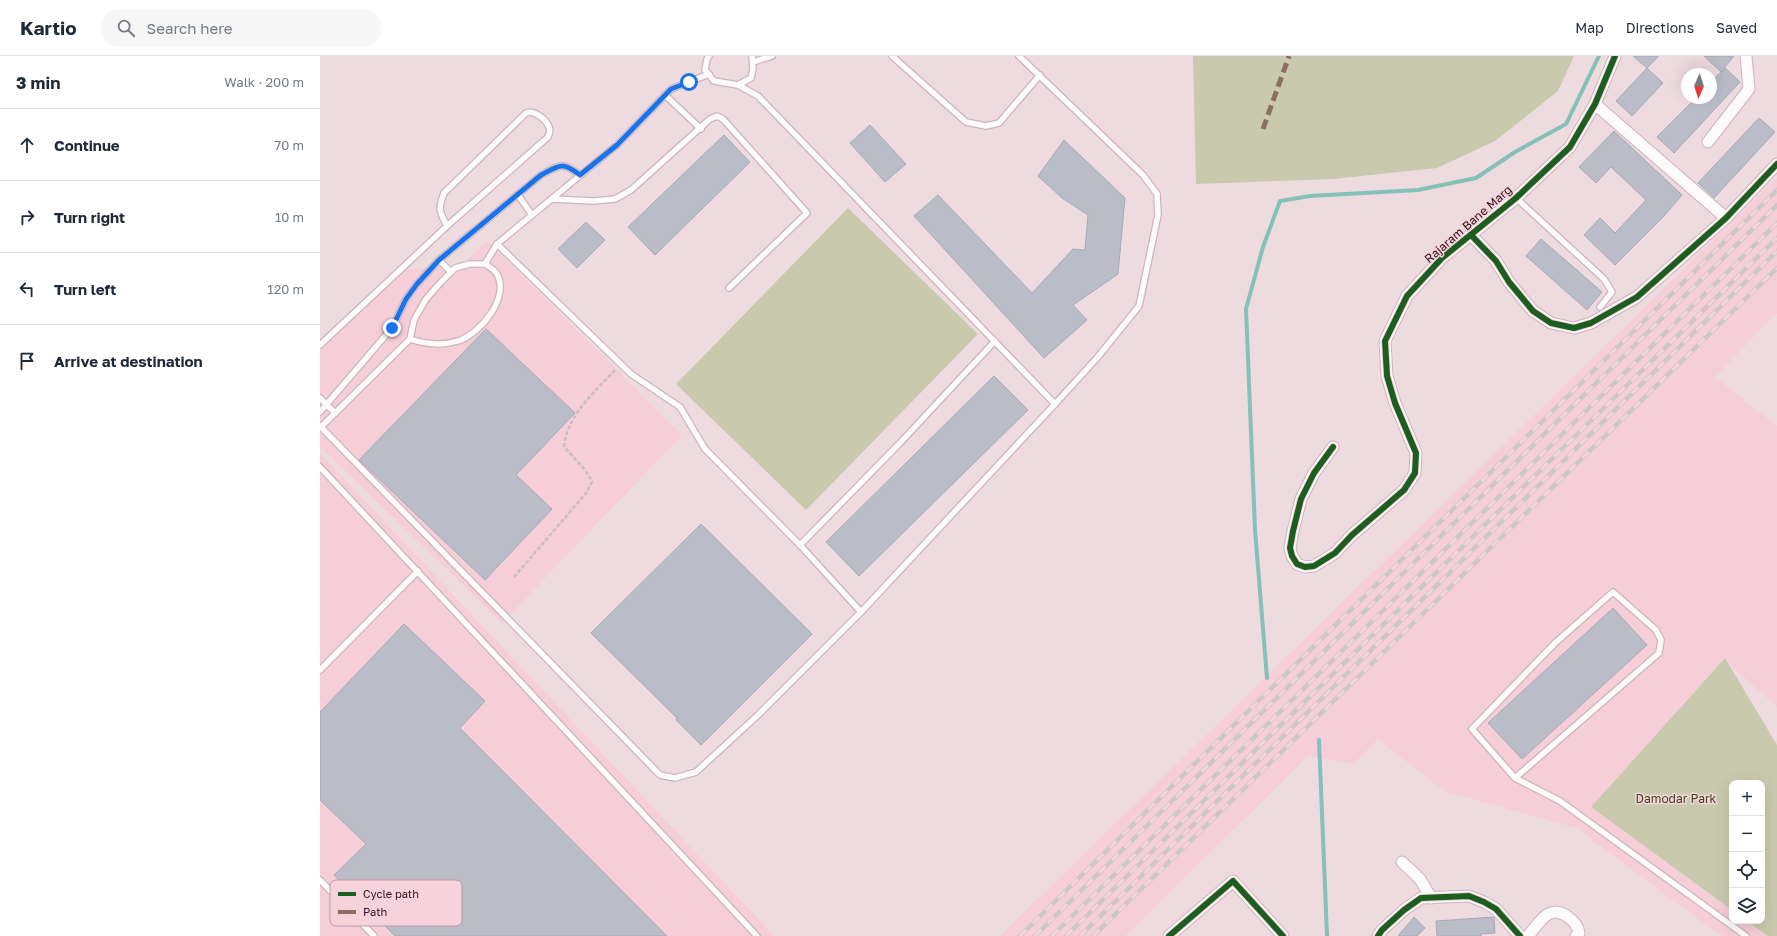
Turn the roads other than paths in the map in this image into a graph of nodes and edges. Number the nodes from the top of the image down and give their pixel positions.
1 (709, 56) edge
2 (772, 56) edge
3 (892, 56) edge
4 (1019, 56) edge
5 (1615, 56) edge
6 (1746, 56) edge
7 (752, 59) edge
8 (709, 74) junction
9 (1040, 75) junction
10 (738, 85) junction
11 (664, 95) junction
12 (1595, 104) junction
13 (701, 129) junction
14 (1708, 142) dead end
15 (1777, 164) edge
16 (580, 175) junction
17 (518, 195) junction
18 (1516, 198) junction
19 (552, 199) junction
20 (532, 215) junction
21 (1726, 218) junction
22 (448, 226) junction
23 (1471, 235) junction
24 (497, 244) junction
25 (439, 260) junction
26 (485, 264) junction
27 (451, 272) junction
28 (729, 288) dead end
29 (1600, 307) dead end
30 (410, 339) junction
31 (995, 341) junction
32 (320, 345) edge
33 (320, 398) edge
34 (1055, 404) junction
35 (327, 405) junction
36 (320, 412) edge
37 (335, 413) junction
38 (321, 427) edge
39 (1333, 447) dead end
40 (320, 467) edge
41 (800, 545) junction
42 (418, 571) junction
43 (861, 612) junction
44 (320, 670) edge
45 (1515, 778) junction
46 (1402, 862) dead end
47 (320, 880) edge
48 (330, 890) edge
49 (1431, 898) junction
50 (364, 926) edge
51 (374, 936) edge
52 (757, 936) edge
53 (1170, 936) edge
54 (1282, 936) edge
55 (1378, 936) edge
56 (1520, 936) edge
57 (1528, 936) edge
58 (1576, 936) edge
59 (1746, 936) edge

1 - 8 lane
2 - 7 lane
3 - 9 lane
4 - 9 lane
5 - 12 street, Rajaram Bane Marg
6 - 14 street
7 - 10 lane
8 - 10 lane
8 - 11 lane
9 - 34 lane
10 - 31 lane
11 - 13 lane
11 - 16 lane
12 - 18 street, Rajaram Bane Marg
12 - 21 street
13 - 19 lane
13 - 28 lane
15 - 21 street
16 - 17 lane
16 - 19 lane
17 - 20 lane
17 - 25 lane
18 - 23 street, Rajaram Bane Marg
18 - 29 lane
19 - 20 lane
20 - 24 lane
21 - 23 street
22 - 22 lane
22 - 32 lane
23 - 39 street, Rajaram Bane Marg
24 - 26 lane
24 - 41 lane
25 - 27 lane
25 - 35 lane
26 - 27 lane
26 - 30 lane
27 - 30 lane
30 - 37 lane
31 - 34 lane
31 - 41 lane
33 - 35 lane
34 - 43 lane
35 - 36 lane
35 - 37 lane
37 - 38 lane
38 - 43 lane
40 - 42 lane
41 - 43 lane
42 - 44 lane
42 - 52 lane
45 - 45 lane
45 - 59 lane
46 - 49 street
47 - 48 lane
49 - 55 street
49 - 56 street
50 - 51 lane
53 - 54 street
57 - 58 street

